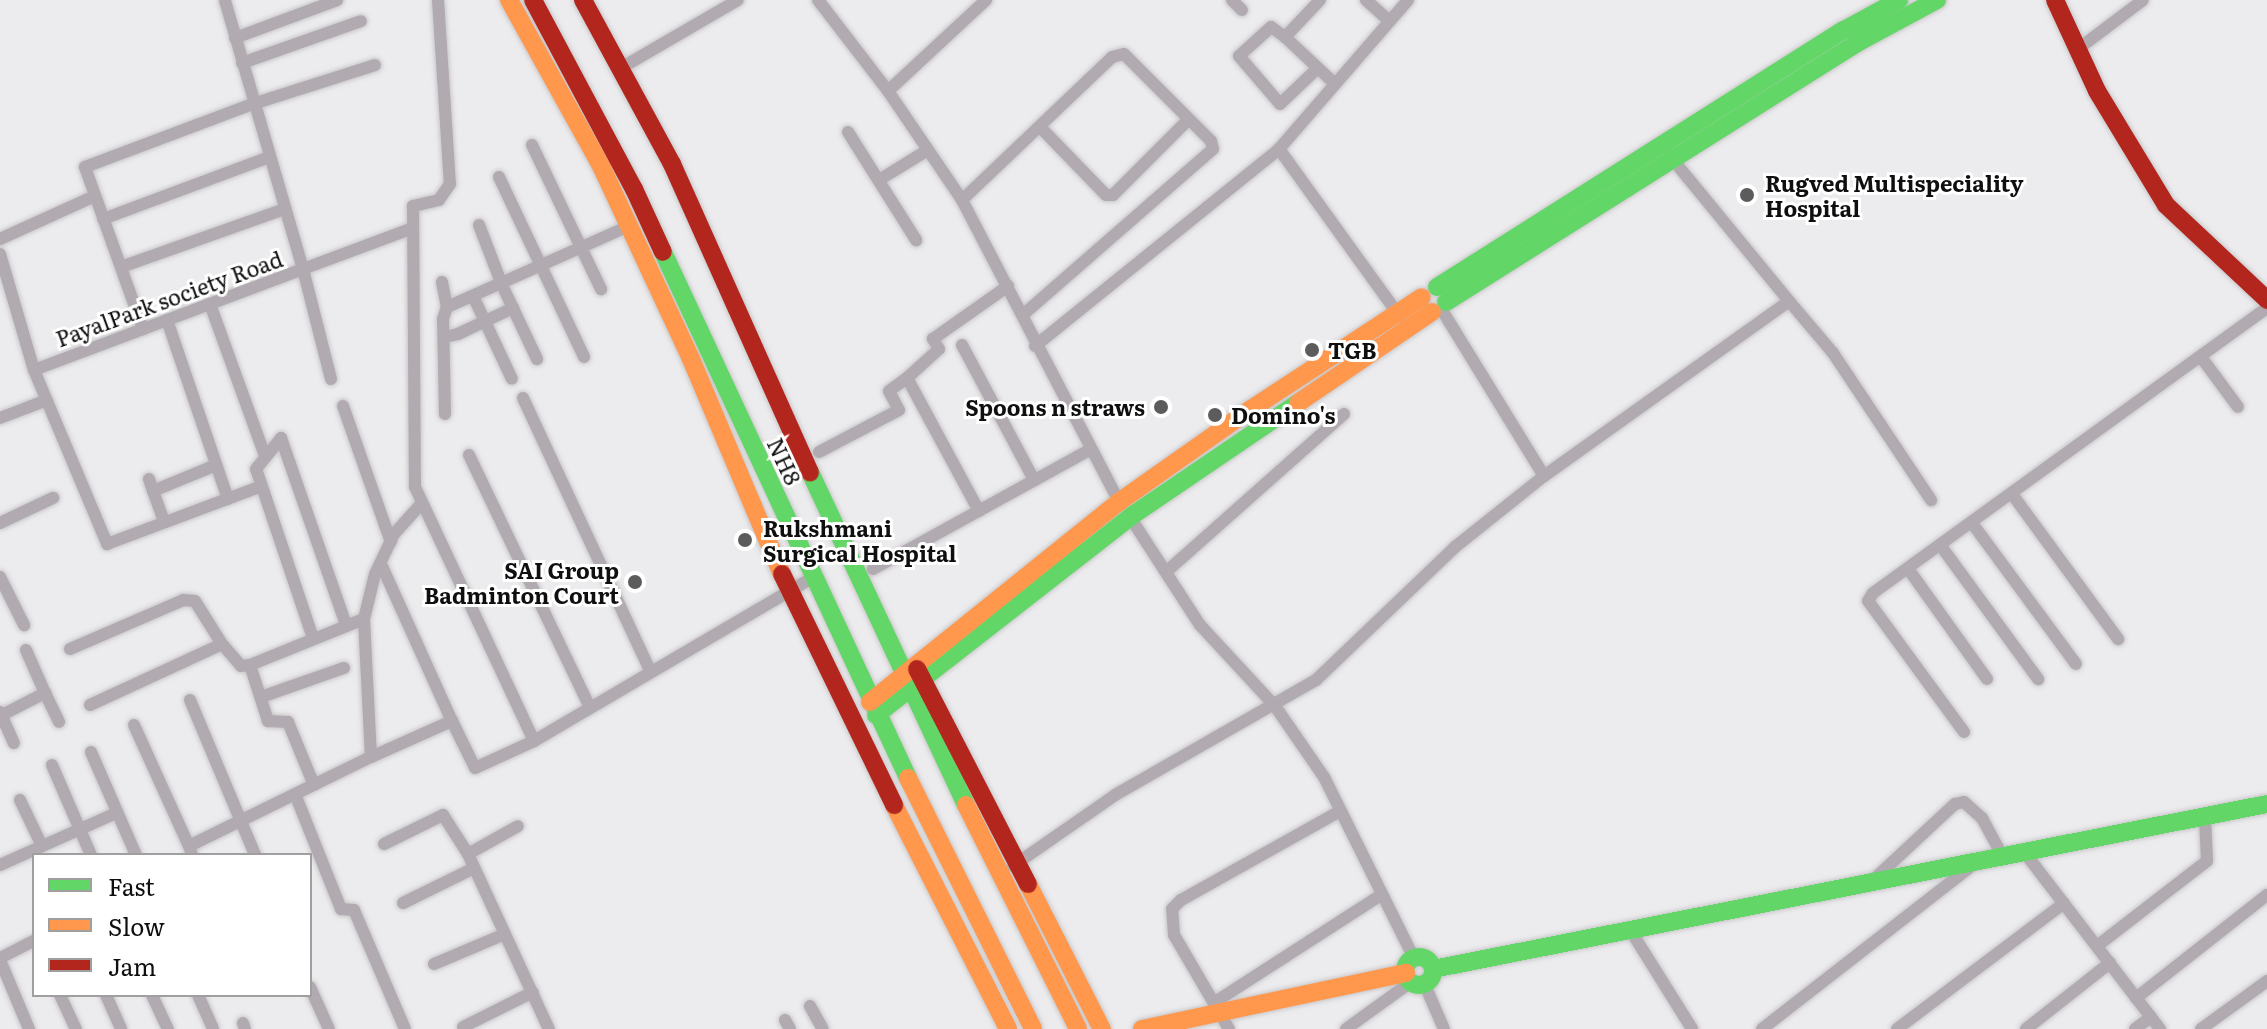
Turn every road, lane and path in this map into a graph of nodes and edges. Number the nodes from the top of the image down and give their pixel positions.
1 (225, 0) edge
2 (337, 0) edge
3 (438, 0) edge
4 (509, 0) edge
5 (533, 0) edge
6 (583, 0) edge
7 (738, 0) edge
8 (818, 0) edge
9 (986, 0) edge
10 (1232, 0) edge
11 (1320, 0) edge
12 (1408, 0) edge
13 (1899, 0) edge
14 (1937, 0) edge
15 (2055, 0) edge
16 (2138, 1) edge
17 (1374, 3) edge
18 (1242, 10) dead end
19 (361, 21) dead end
20 (1389, 21) junction
21 (1285, 37) junction
22 (235, 38) junction
23 (2078, 49) junction
24 (242, 63) junction
25 (375, 65) dead end
26 (621, 68) junction
27 (1318, 68) junction
28 (1334, 83) junction
29 (888, 91) junction
30 (253, 104) junction
31 (1189, 119) junction
32 (1041, 128) junction
33 (848, 132) dead end
34 (532, 145) dead end
35 (1279, 149) junction
36 (928, 150) junction
37 (1668, 152) junction
38 (270, 157) junction
39 (499, 177) dead end
40 (879, 180) junction
41 (95, 196) junction
42 (962, 200) junction
43 (285, 209) junction
44 (103, 219) junction
45 (479, 225) dead end
46 (629, 226) junction
47 (413, 228) junction
48 (0, 239) edge
49 (916, 240) dead end
50 (581, 247) junction
51 (0, 254) edge
52 (541, 265) junction
53 (121, 267) junction
54 (303, 269) junction
55 (442, 282) dead end
56 (502, 285) junction
57 (1008, 286) junction
58 (601, 289) dead end
59 (474, 298) junction
60 (2267, 300) edge
61 (1789, 301) junction
62 (1436, 302) junction
63 (210, 304) junction
64 (447, 307) junction
65 (513, 308) junction
66 (2267, 308) edge
67 (1397, 312) junction
68 (1024, 314) junction
69 (167, 320) junction
70 (485, 321) junction
71 (1408, 328) junction
72 (143, 329) junction
73 (444, 337) junction
74 (962, 345) dead end
75 (1035, 346) junction
76 (584, 357) dead end
77 (2201, 357) junction
78 (537, 359) dead end
79 (34, 370) junction
80 (907, 378) junction
81 (331, 379) dead end
82 (512, 379) dead end
83 (523, 398) dead end
84 (47, 400) junction
85 (343, 406) dead end
86 (2238, 407) dead end
87 (445, 414) dead end
88 (1344, 414) dead end
89 (0, 418) edge
90 (1091, 449) junction
91 (819, 452) dead end
92 (469, 455) dead end
93 (265, 456) junction
94 (216, 465) junction
95 (1544, 476) junction
96 (1034, 480) junction
97 (262, 486) junction
98 (2012, 494) junction
99 (53, 498) dead end
100 (228, 499) junction
101 (1931, 500) dead end
102 (422, 503) junction
103 (1125, 509) junction
104 (979, 511) junction
105 (164, 522) junction
106 (0, 523) edge
107 (1972, 523) junction
108 (391, 542) junction
109 (1941, 546) junction
110 (381, 564) junction
111 (873, 569) dead end
112 (1909, 570) junction
113 (1166, 572) junction
114 (0, 577) edge
115 (812, 578) junction
116 (790, 591) junction
117 (364, 619) junction
118 (24, 625) dead end
119 (346, 625) junction
120 (313, 638) junction
121 (2118, 639) dead end
122 (222, 644) junction
123 (70, 649) dead end
124 (26, 650) dead end
125 (2076, 664) dead end
126 (250, 665) junction
127 (344, 668) dead end
128 (651, 672) junction
129 (912, 676) junction
130 (1987, 679) dead end
131 (2038, 679) dead end
132 (45, 693) junction
133 (261, 697) junction
134 (190, 700) dead end
135 (90, 705) dead end
136 (1275, 706) junction
137 (590, 708) junction
138 (873, 708) junction
139 (0, 714) edge
140 (452, 721) junction
141 (59, 722) dead end
142 (134, 725) dead end
143 (1964, 732) dead end
144 (534, 741) junction
145 (14, 743) dead end
146 (91, 752) dead end
147 (371, 757) junction
148 (52, 765) dead end
149 (314, 785) junction
150 (295, 794) junction
151 (20, 800) dead end
152 (2267, 804) edge
153 (1340, 811) junction
154 (116, 813) junction
155 (2205, 817) junction
156 (240, 821) junction
157 (518, 826) dead end
158 (80, 829) junction
159 (384, 844) dead end
160 (42, 846) junction
161 (191, 850) edge
162 (90, 853) edge
163 (135, 853) edge
164 (254, 853) edge
165 (2025, 853) junction
166 (468, 854) junction
167 (2003, 857) junction
168 (1, 863) edge
169 (1974, 864) junction
170 (474, 868) junction
171 (1008, 869) junction
172 (1869, 884) junction
173 (1381, 895) junction
174 (2267, 895) edge
175 (403, 903) dead end
176 (2064, 903) junction
177 (1629, 928) junction
178 (505, 934) junction
179 (32, 942) edge
180 (2097, 946) junction
181 (0, 959) edge
182 (2110, 963) junction
183 (434, 964) dead end
184 (1418, 973) junction
185 (2267, 981) edge
186 (312, 991) edge
187 (533, 992) junction
188 (61, 997) edge
189 (107, 997) edge
190 (153, 997) edge
191 (199, 997) edge
192 (2136, 998) junction
193 (810, 1006) dead end
194 (1222, 1015) edge
195 (2151, 1017) junction
196 (463, 1027) edge
197 (29, 1029) edge
198 (76, 1029) edge
199 (121, 1029) edge
200 (168, 1029) edge
201 (213, 1029) edge
202 (329, 1029) edge
203 (405, 1029) edge
204 (549, 1029) edge
205 (823, 1029) edge
206 (1008, 1029) edge
207 (1033, 1029) edge
208 (1078, 1029) edge
209 (1102, 1029) edge
210 (1142, 1029) edge
211 (1346, 1029) edge
212 (1444, 1029) edge
213 (1692, 1029) edge
214 (1762, 1029) edge
215 (1897, 1029) edge
216 (2026, 1029) edge
217 (2135, 1029) edge
218 (2160, 1029) edge
219 (2201, 1029) edge

1 - 22 street, PayalPark society Road
2 - 22 street
3 - 47 street
4 - 46 street
5 - 115 street, NH8
6 - 26 street, NH8
7 - 26 street
8 - 29 street
9 - 29 street
10 - 18 street
11 - 21 street
12 - 20 street
13 - 37 street
14 - 37 street
15 - 23 street
16 - 23 street
17 - 20 street
19 - 24 street
20 - 28 street
21 - 27 street
21 - 27 street
22 - 24 street, PayalPark society Road
23 - 60 street
24 - 30 street, PayalPark society Road
25 - 30 street
26 - 129 street, NH8
27 - 28 street
28 - 35 street
29 - 36 street
30 - 38 street, PayalPark society Road
30 - 41 street
31 - 32 street
31 - 32 street
31 - 68 street
32 - 42 street
33 - 40 street
34 - 50 street
35 - 67 street
35 - 75 street
36 - 40 street
36 - 42 street
37 - 61 street
37 - 62 street
38 - 43 street, PayalPark society Road
38 - 44 street
39 - 52 street
40 - 49 street
41 - 44 street
41 - 48 street
42 - 57 street
43 - 53 street
43 - 54 street, PayalPark society Road
44 - 53 street
45 - 56 street
46 - 50 street
46 - 116 street
47 - 54 street
47 - 102 street
50 - 52 street
50 - 58 street
51 - 79 street, PayalPark society Road
52 - 56 street
52 - 76 street
53 - 72 street
54 - 63 street, PayalPark society Road
54 - 81 street
55 - 64 street
56 - 59 street
56 - 65 street
57 - 68 street
57 - 80 street
59 - 64 street
59 - 70 street
61 - 95 street
61 - 101 street
62 - 67 street
62 - 71 street
62 - 95 street
63 - 69 street, PayalPark society Road
63 - 93 street
64 - 73 street
65 - 70 street
65 - 78 street
66 - 77 street
67 - 71 street
67 - 103 street
68 - 75 street
69 - 72 street, PayalPark society Road
69 - 94 street
70 - 73 street
70 - 82 street
71 - 103 street
72 - 79 street, PayalPark society Road
73 - 87 street
74 - 96 street
75 - 90 street
77 - 86 street
77 - 98 street
79 - 84 street
80 - 91 street
80 - 104 street
83 - 128 street
84 - 89 street
84 - 105 street
85 - 108 street
88 - 113 street
90 - 96 street
90 - 103 street
92 - 137 street
93 - 97 street
93 - 119 street
94 - 100 street
94 - 105 street
95 - 136 street
96 - 104 street
97 - 100 street
97 - 120 street
98 - 107 street
98 - 121 street
99 - 106 street
100 - 105 street
102 - 108 street
102 - 144 street
103 - 113 street
103 - 129 street
104 - 111 street
107 - 109 street
107 - 125 street
108 - 110 street
109 - 112 street
109 - 131 street
110 - 117 street
110 - 140 street
112 - 130 street
112 - 143 street
113 - 136 street
114 - 118 street
115 - 116 street
115 - 138 street, NH8
116 - 128 street
116 - 206 street
117 - 119 street
117 - 147 street
119 - 120 street
120 - 126 street
122 - 123 street
122 - 126 street
122 - 135 street
124 - 132 street
126 - 133 street
127 - 133 street
128 - 137 street
129 - 138 street
129 - 171 street, NH8
132 - 139 street
132 - 141 street
133 - 149 street
134 - 156 street
136 - 153 street
136 - 171 street
137 - 144 street
138 - 207 street, NH8
139 - 145 street
140 - 144 street
140 - 147 street
142 - 161 street
146 - 154 street
147 - 149 street
148 - 158 street
149 - 150 street
150 - 156 street
150 - 203 street
151 - 160 street
152 - 155 street
153 - 173 street
153 - 194 street
154 - 158 street
154 - 163 street
155 - 165 street
155 - 180 street
156 - 161 street
156 - 164 street
157 - 166 street
158 - 160 street
158 - 162 street
159 - 166 street
160 - 168 street
165 - 167 street
165 - 176 street
166 - 170 street
167 - 169 street
167 - 172 street
169 - 172 street
169 - 214 street
170 - 175 street
170 - 178 street
171 - 208 street, NH8
171 - 209 street
172 - 177 street
173 - 184 street
173 - 194 street
174 - 192 street
176 - 180 street
176 - 215 street
177 - 184 street
177 - 213 street
178 - 183 street
178 - 187 street
179 - 181 street
180 - 182 street
181 - 197 street
182 - 192 street
182 - 216 street
184 - 194 street
184 - 211 street
184 - 212 street
185 - 219 street
186 - 202 street
187 - 196 street
187 - 204 street
188 - 198 street
189 - 199 street
190 - 200 street
191 - 201 street
192 - 195 street
193 - 205 street
194 - 210 street
195 - 217 street
195 - 218 street

